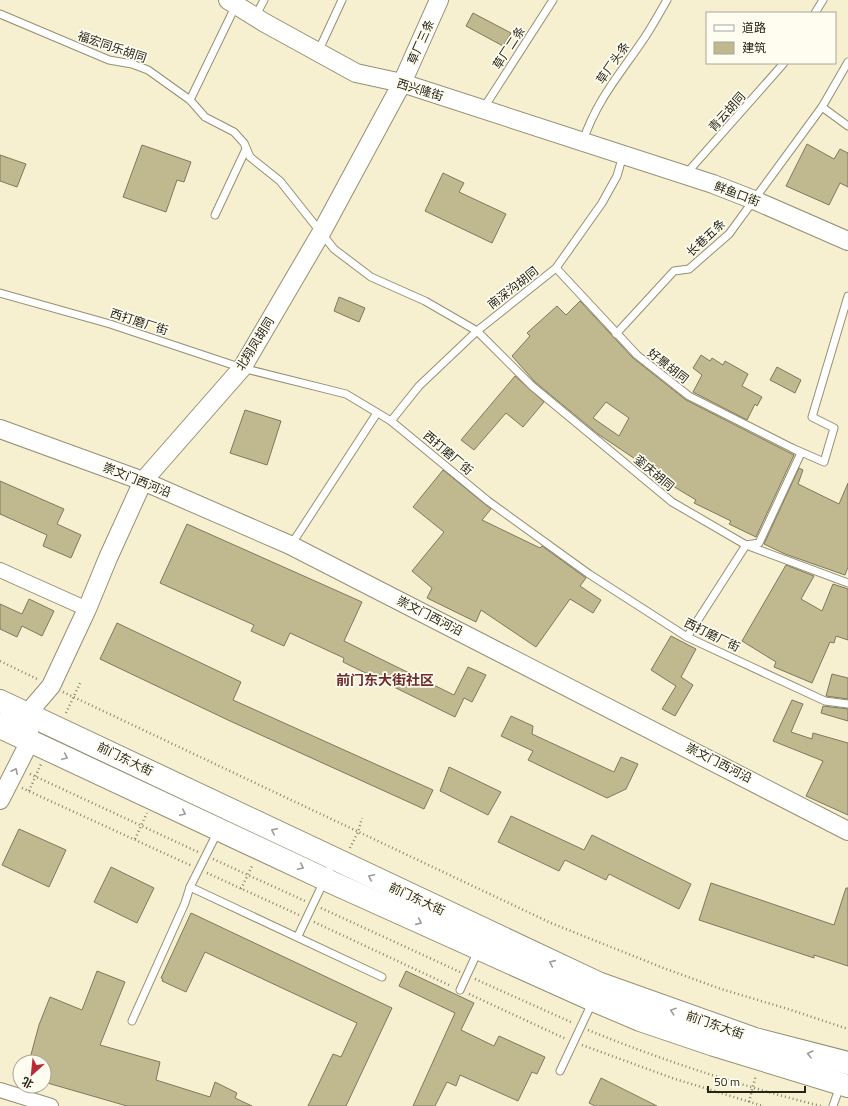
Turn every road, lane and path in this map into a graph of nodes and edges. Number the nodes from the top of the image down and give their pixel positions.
1 (264, 0) edge
2 (342, 0) edge
3 (439, 0) edge
4 (553, 0) edge
5 (667, 0) edge
6 (823, 0) edge
7 (232, 2) edge
8 (816, 12) edge
9 (0, 14) edge
10 (255, 17) junction
11 (318, 52) junction
12 (848, 62) edge
13 (783, 64) edge
14 (402, 83) junction
15 (190, 100) junction
16 (822, 107) junction
17 (483, 109) junction
18 (848, 126) edge
19 (583, 142) junction
20 (246, 149) junction
21 (623, 155) junction
22 (685, 175) junction
23 (754, 200) junction
24 (215, 215) dead end
25 (321, 233) junction
26 (848, 241) edge
27 (556, 268) junction
28 (0, 293) edge
29 (848, 296) edge
30 (477, 331) junction
31 (616, 334) junction
32 (242, 368) junction
33 (377, 413) junction
34 (392, 421) junction
35 (0, 429) edge
36 (792, 448) junction
37 (143, 481) junction
38 (290, 545) junction
39 (746, 545) junction
40 (0, 570) edge
41 (848, 583) edge
42 (87, 609) junction
43 (687, 637) junction
44 (0, 661) edge
45 (51, 686) junction
46 (0, 701) edge
47 (848, 704) edge
48 (27, 714) junction
49 (0, 723) edge
50 (0, 728) edge
51 (30, 741) junction
52 (17, 768) junction
53 (29, 791) dead end
54 (0, 800) edge
55 (150, 807) dead end
56 (141, 826) junction
57 (219, 830) junction
58 (848, 831) edge
59 (134, 840) junction
60 (206, 856) junction
61 (256, 857) dead end
62 (330, 869) junction
63 (199, 870) junction
64 (247, 874) junction
65 (190, 887) junction
66 (241, 889) junction
67 (313, 904) junction
68 (306, 918) junction
69 (298, 936) junction
70 (479, 949) junction
71 (467, 975) junction
72 (382, 977) dead end
73 (460, 990) junction
74 (593, 1000) junction
75 (132, 1021) dead end
76 (581, 1027) junction
77 (848, 1030) edge
78 (574, 1042) junction
79 (848, 1063) edge
80 (758, 1071) dead end
81 (560, 1072) dead end
82 (844, 1085) edge
83 (752, 1089) junction
84 (0, 1090) edge
85 (748, 1102) junction
86 (51, 1106) edge
87 (763, 1106) edge
88 (821, 1106) edge
89 (833, 1106) edge

1 - 10 lane
2 - 11 lane
3 - 14 street, 草厂三条
4 - 17 lane, 草厂二条
5 - 19 lane, 草厂头条
6 - 8 lane
7 - 10 street, 西兴隆街
7 - 15 lane
9 - 15 lane, 福宏同乐胡同
10 - 11 street, 西兴隆街
11 - 14 street, 西兴隆街
12 - 16 lane, 长巷五条
13 - 22 lane, 青云胡同
14 - 17 street, 西兴隆街
14 - 25 street, 北翔凤胡同
15 - 20 lane
16 - 18 lane
16 - 23 lane, 长巷五条
17 - 19 street, 西兴隆街
19 - 21 street, 西兴隆街
20 - 24 lane
20 - 25 lane
21 - 22 street, 鲜鱼口街
21 - 27 lane, 南深沟胡同
22 - 23 street, 鲜鱼口街
23 - 26 street, 鲜鱼口街
23 - 31 lane, 长巷五条
25 - 30 lane
25 - 32 street, 北翔凤胡同
27 - 30 lane, 南深沟胡同
27 - 31 lane, 好景胡同
28 - 32 lane, 西打磨厂街
29 - 36 lane, 好景胡同
30 - 34 lane, 南深沟胡同
30 - 39 lane, 銮庆胡同
31 - 36 lane, 好景胡同
32 - 33 lane, 西打磨厂街
32 - 37 street, 北翔凤胡同
33 - 34 lane, 西打磨厂街
33 - 38 lane
34 - 43 lane, 西打磨厂街
35 - 37 street, 崇文门西河沿
36 - 39 lane
37 - 38 street, 崇文门西河沿
37 - 42 street, 北翔凤胡同
38 - 58 street, 崇文门西河沿
39 - 41 lane, 銮庆胡同
39 - 43 lane
40 - 42 street
42 - 45 street, 北翔凤胡同
43 - 47 lane, 西打磨厂街
44 - 45 path
45 - 48 street, 北翔凤胡同
45 - 77 path
46 - 48 main road, 前门东大街
48 - 49 street
48 - 51 street
62 -> 48 main road, 前门东大街
50 - 51 main road, 前门东大街
51 - 52 street
51 -> 57 main road, 前门东大街
54 -> 52 street
52 - 56 path
53 - 59 path
55 - 56 path
56 - 59 path
56 - 60 path
57 - 60 lane
57 -> 62 main road, 前门东大街
59 - 63 path
60 - 63 lane
60 - 64 path
61 - 64 path
62 - 67 lane
62 -> 70 main road, 前门东大街
79 -> 62 main road, 前门东大街
63 - 65 lane
63 - 66 path
64 - 66 path
64 - 67 path
65 - 69 lane
65 - 75 lane
66 - 68 path
67 - 68 lane
67 - 71 path
68 - 69 lane
68 - 73 path
69 - 72 lane
70 - 71 lane
70 - 74 main road, 前门东大街
71 - 73 lane
71 - 76 path
73 - 78 path
74 - 76 lane
74 - 82 main road, 前门东大街
76 - 78 lane
76 - 83 path
78 - 81 lane
78 - 85 path
80 - 83 path
82 - 89 lane
83 - 85 path
83 - 88 path
84 - 86 street
85 - 87 path

